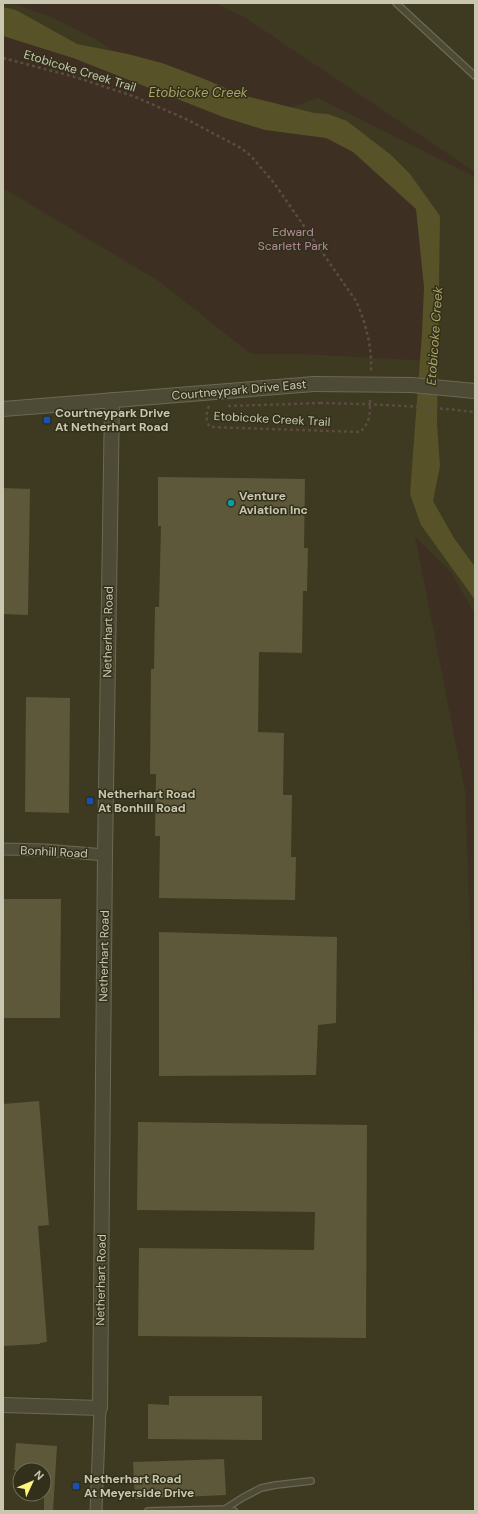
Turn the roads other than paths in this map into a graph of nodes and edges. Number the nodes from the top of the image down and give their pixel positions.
1 (396, 3) edge
2 (475, 76) edge
3 (475, 391) edge
4 (112, 400) junction
5 (3, 409) edge
6 (3, 849) edge
7 (105, 855) junction
8 (3, 1405) edge
9 (100, 1408) junction
10 (311, 1481) dead end
11 (226, 1509) junction
12 (96, 1511) edge
13 (148, 1511) edge
14 (234, 1511) edge

1 - 2 lane
3 - 4 street, Courtneypark Drive East, bridge
4 - 5 street, Courtneypark Drive East
4 - 7 street, Netherhart Road
6 - 7 street, Bonhill Road
7 - 9 street, Netherhart Road
8 - 9 street
9 - 12 street, Netherhart Road
10 - 11 lane
11 - 13 lane
11 - 14 lane

